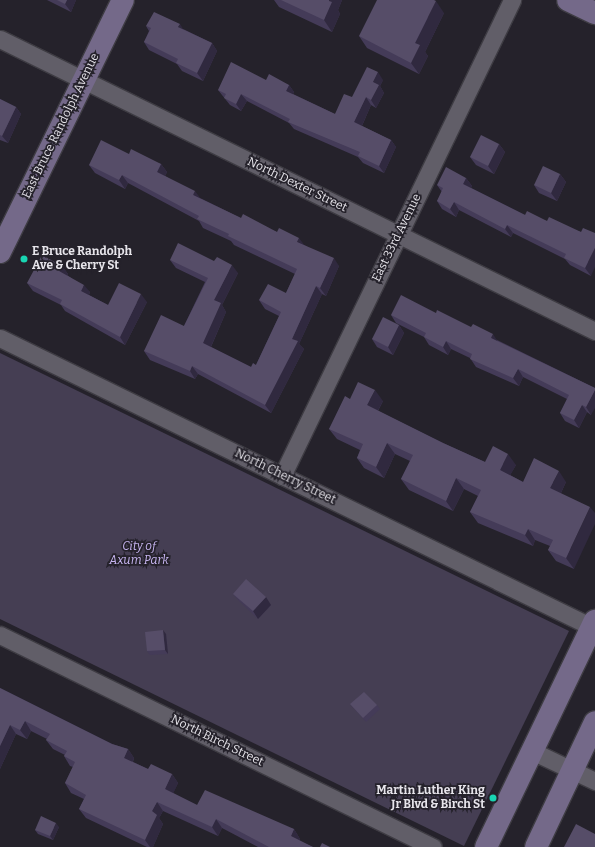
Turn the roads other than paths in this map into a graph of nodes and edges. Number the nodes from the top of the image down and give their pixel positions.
1 (123, 0) edge
2 (512, 0) edge
3 (568, 0) edge
4 (595, 13) edge
5 (0, 39) edge
6 (84, 80) junction
7 (398, 234) junction
8 (0, 252) edge
9 (595, 331) edge
10 (0, 338) edge
11 (282, 476) junction
12 (594, 624) edge
13 (0, 635) edge
14 (595, 722) edge
15 (532, 751) junction
16 (572, 770) junction
17 (595, 781) edge
18 (433, 847) edge
19 (486, 847) edge
20 (536, 847) edge

1 - 6 main road, East Bruce Randolph Avenue
2 - 7 street, East 33rd Avenue
3 - 4 main road
5 - 6 street, North Dexter Street
6 - 7 street, North Dexter Street
6 - 8 main road, East Bruce Randolph Avenue
7 - 9 street, North Dexter Street
7 - 11 street, East 33rd Avenue
10 - 11 street, North Cherry Street
11 - 12 street, North Cherry Street
12 - 15 main road
13 - 18 street, North Birch Street
14 - 16 main road
15 - 16 street
15 - 19 main road
16 - 17 street
16 - 20 main road

